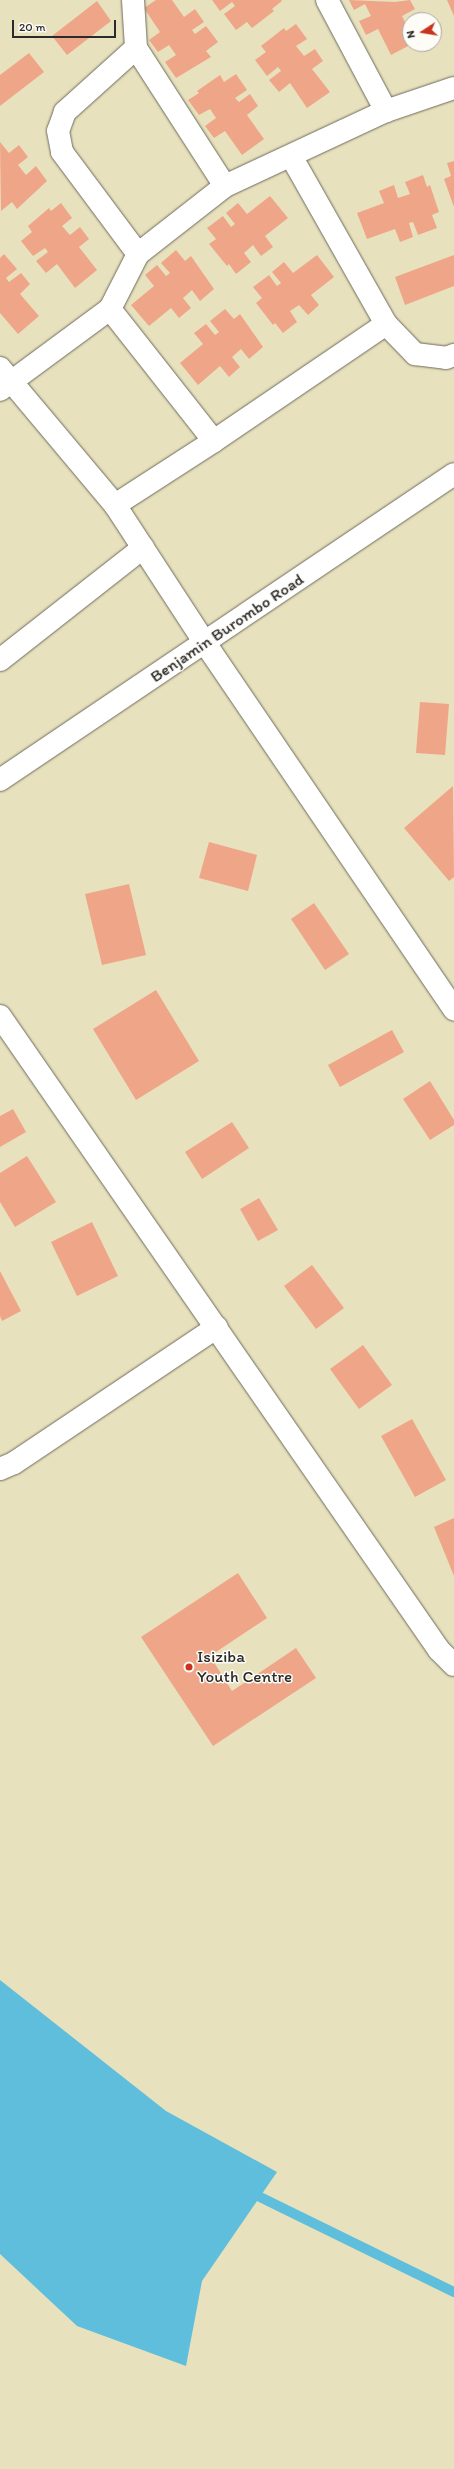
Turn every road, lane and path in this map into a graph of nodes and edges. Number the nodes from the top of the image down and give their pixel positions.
1 (133, 0) edge
2 (328, 0) edge
3 (136, 48) junction
4 (454, 88) edge
5 (386, 111) junction
6 (291, 156) junction
7 (225, 186) junction
8 (138, 254) junction
9 (110, 309) junction
10 (386, 324) junction
11 (454, 355) edge
12 (4, 380) edge
13 (214, 441) junction
14 (454, 474) edge
15 (114, 504) junction
16 (143, 548) junction
17 (205, 643) junction
18 (0, 660) edge
19 (0, 780) edge
20 (454, 1009) edge
21 (0, 1016) edge
22 (217, 1327) junction
23 (0, 1469) edge
24 (454, 1664) edge

1 - 3 street
2 - 5 street
3 - 7 street
3 - 8 street
4 - 5 street
5 - 6 street
6 - 7 street
6 - 10 street
7 - 8 street
8 - 9 street
9 - 12 street
9 - 13 street
10 - 11 street
10 - 13 street
12 - 15 street
13 - 15 street
14 - 17 street, Benjamin Burombo Road
15 - 16 street
16 - 17 street
16 - 18 street
17 - 19 street, Benjamin Burombo Road
17 - 20 street
21 - 22 street
22 - 23 street
22 - 24 street

